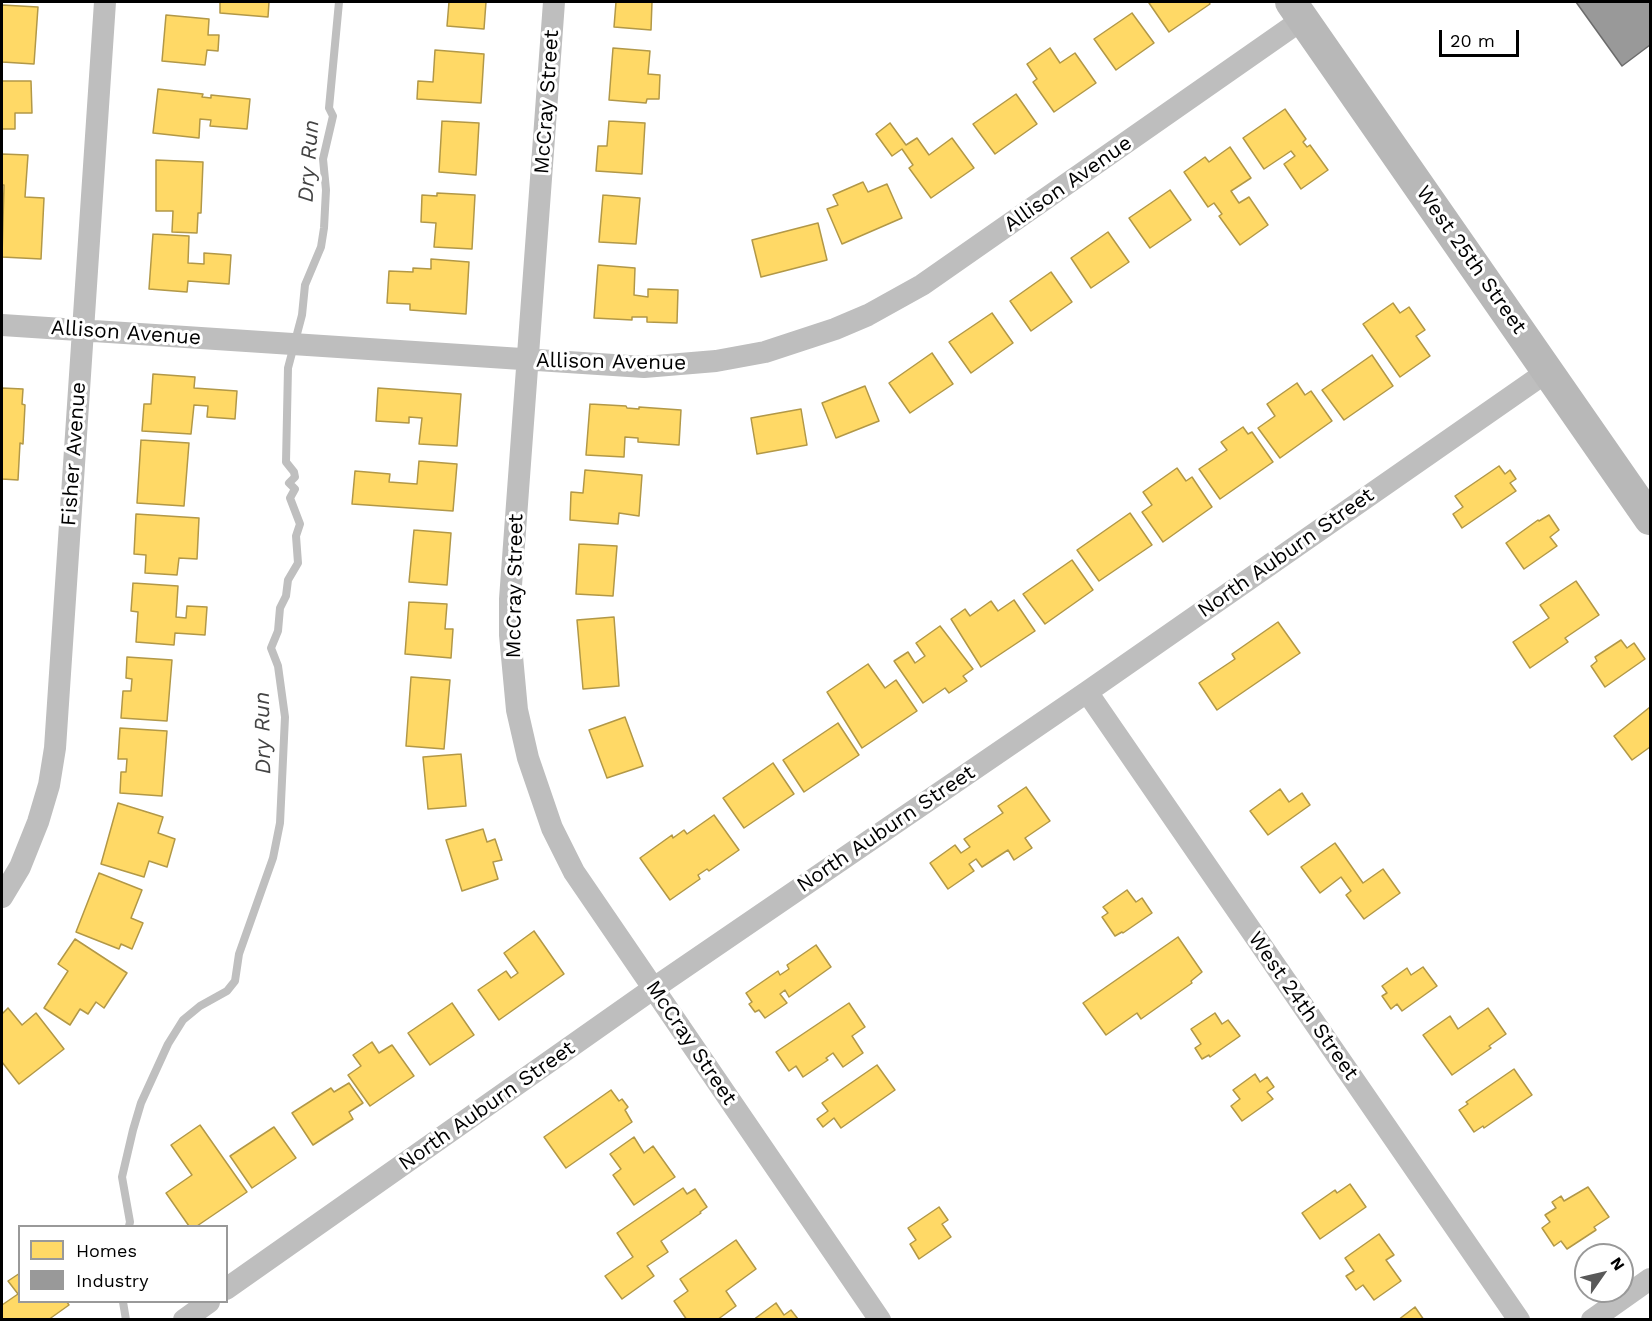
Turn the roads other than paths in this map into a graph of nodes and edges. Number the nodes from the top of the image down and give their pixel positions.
1 (105, 2) edge
2 (554, 2) edge
3 (1297, 10) edge
4 (2, 324) edge
5 (83, 330) junction
6 (528, 360) junction
7 (1548, 371) junction
8 (1650, 519) edge
9 (1087, 692) junction
10 (2, 897) edge
11 (654, 988) junction
12 (1650, 1279) edge
13 (228, 1288) edge
14 (208, 1303) edge
15 (184, 1320) edge
16 (880, 1320) edge
17 (1519, 1320) edge
18 (1592, 1320) edge

1 - 5 street, Fisher Avenue
2 - 6 street, McCray Street
3 - 6 street, Allison Avenue
3 - 7 main road, West 25th Street
4 - 5 street, Allison Avenue
5 - 6 street, Allison Avenue
5 - 10 street, Fisher Avenue
6 - 11 street, McCray Street
7 - 8 main road, West 25th Street
7 - 9 street, North Auburn Street
9 - 11 street, North Auburn Street
9 - 17 street, West 24th Street
11 - 13 street, North Auburn Street
11 - 16 street, McCray Street
12 - 18 street
14 - 15 street

